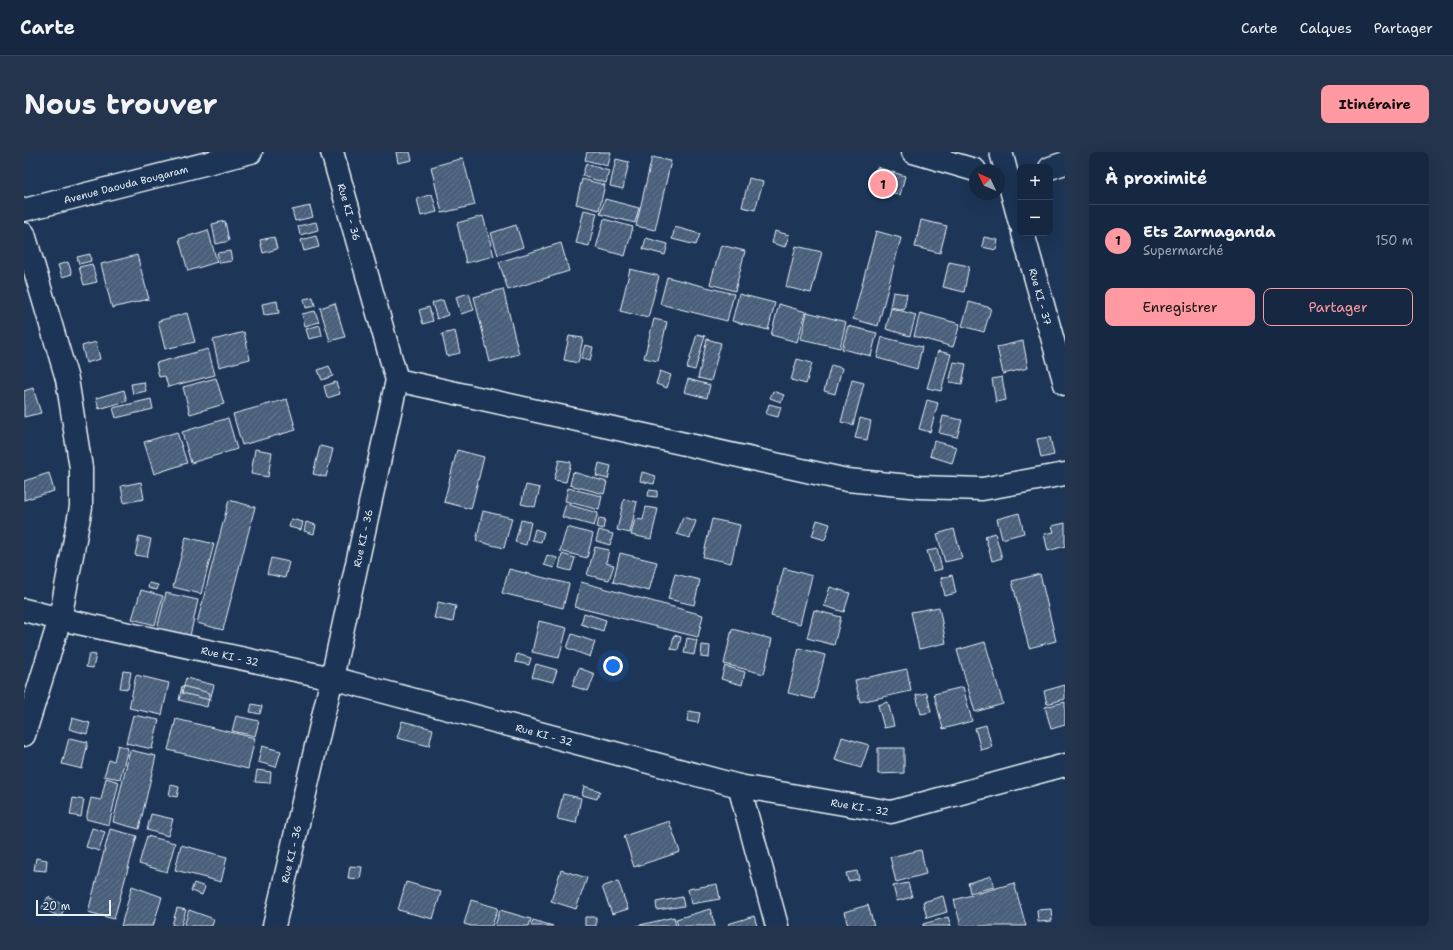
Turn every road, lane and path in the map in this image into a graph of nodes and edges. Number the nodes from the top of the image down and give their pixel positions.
1 (251, 152) edge
2 (332, 152) edge
3 (913, 152) edge
4 (1001, 152) edge
5 (1065, 163) edge
6 (1053, 167) edge
7 (969, 168) edge
8 (1009, 177) edge
9 (24, 210) edge
10 (1017, 210) edge
11 (24, 234) edge
12 (1024, 236) edge
13 (397, 380) junction
14 (1065, 384) edge
15 (1065, 474) edge
16 (24, 610) edge
17 (60, 619) junction
18 (332, 678) junction
19 (24, 735) edge
20 (1065, 765) edge
21 (739, 786) junction
22 (274, 926) edge
23 (778, 926) edge

1 - 9 street, Avenue Daouda Bougaram
2 - 13 street, Rue KI - 36
3 - 7 street
4 - 8 street
5 - 6 street
8 - 10 street
11 - 17 street
12 - 14 street, Rue KI - 37
13 - 15 street
13 - 18 street, Rue KI - 36
16 - 17 street, Rue KI - 32
17 - 18 street, Rue KI - 32
17 - 19 street
18 - 21 street, Rue KI - 32
18 - 22 street, Rue KI - 36
20 - 21 street, Rue KI - 32
21 - 23 street

